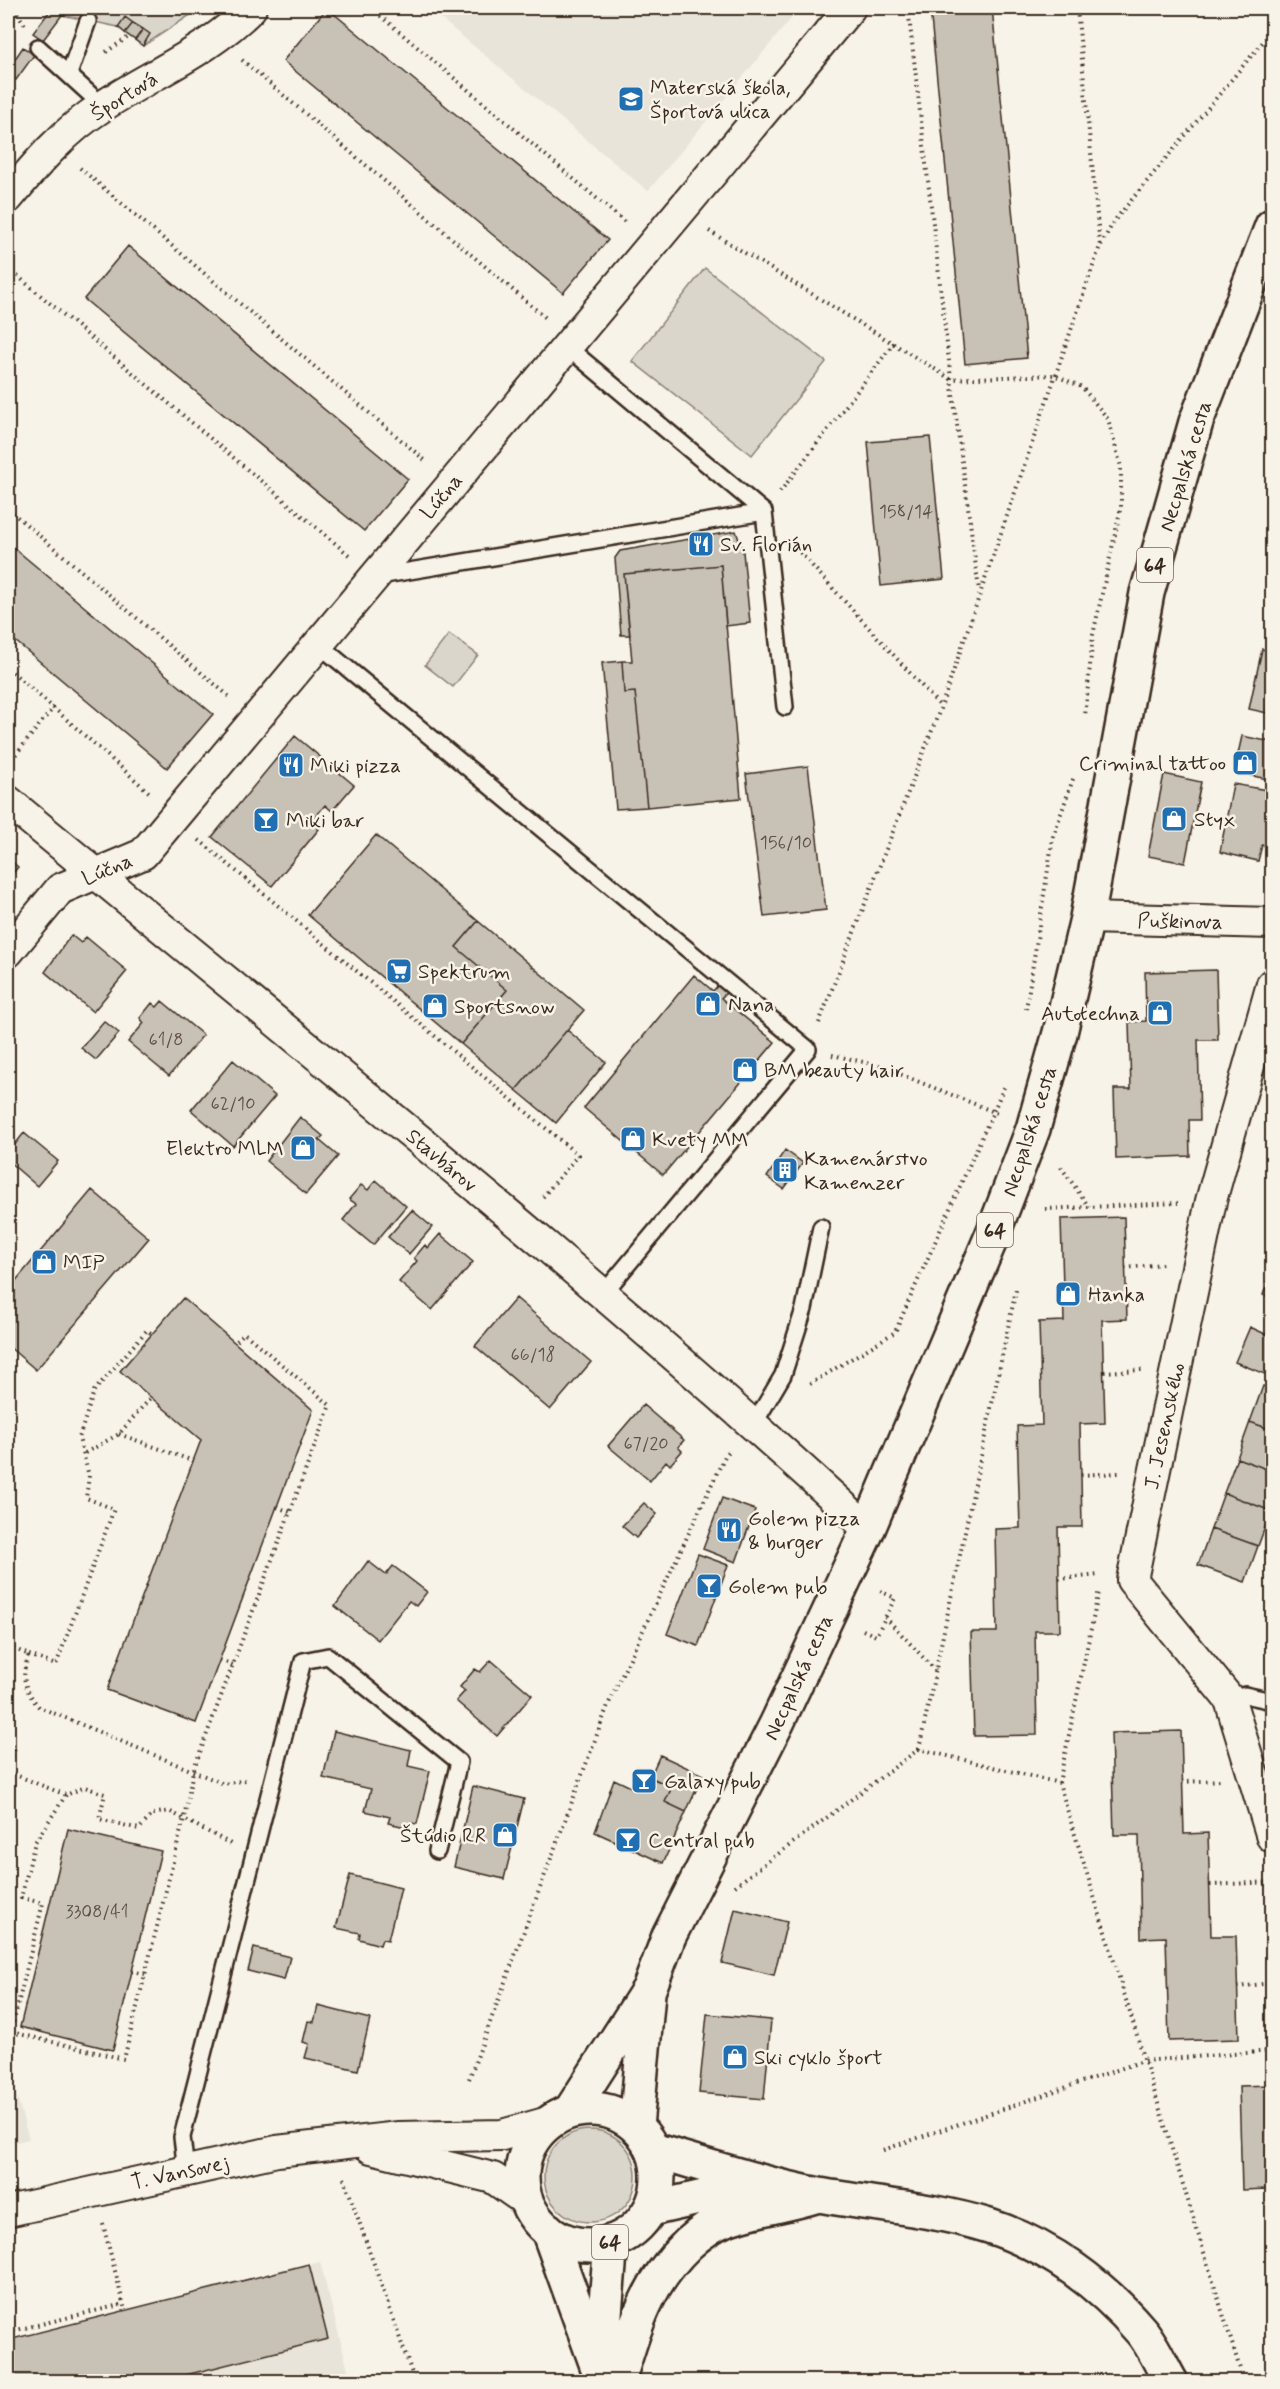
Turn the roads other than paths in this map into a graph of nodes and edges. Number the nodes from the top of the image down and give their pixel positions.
1 (850, 8) edge
2 (249, 10) edge
3 (88, 21) dead end
4 (38, 47) dead end
5 (69, 74) junction
6 (103, 106) junction
7 (8, 198) edge
8 (1272, 226) edge
9 (568, 342) junction
10 (764, 512) junction
11 (374, 576) junction
12 (318, 644) junction
13 (785, 707) dead end
14 (8, 801) edge
15 (95, 874) junction
16 (1087, 918) junction
17 (1272, 923) edge
18 (8, 952) edge
19 (1272, 984) edge
20 (821, 1227) dead end
21 (603, 1294) junction
22 (754, 1424) junction
23 (868, 1529) junction
24 (1230, 1700) junction
25 (1272, 1701) edge
26 (1272, 1837) edge
27 (437, 1851) dead end
28 (649, 1989) junction
29 (561, 2117) junction
30 (645, 2138) junction
31 (354, 2144) junction
32 (186, 2171) junction
33 (765, 2183) junction
34 (820, 2195) junction
35 (526, 2201) junction
36 (651, 2209) junction
37 (8, 2211) edge
38 (548, 2230) junction
39 (611, 2242) junction
40 (607, 2378) edge
41 (1171, 2382) edge

1 - 9 street, Lúčna
2 - 6 street, Športová
3 - 5 lane
4 - 5 lane
5 - 6 lane
6 - 7 street, Športová
8 - 16 main road, Necpalská cesta / 64
9 - 10 lane
9 - 11 street, Lúčna
10 - 11 lane
10 - 13 lane
11 - 12 street, Lúčna
12 - 15 street, Lúčna
12 - 21 lane
14 - 15 street, Stavbárov
15 - 18 street, Lúčna
15 - 21 street, Stavbárov
16 - 17 street, Puškinova
16 - 23 main road, Necpalská cesta / 64
19 - 24 street, J. Jesenského
20 - 22 lane
21 - 22 street, Stavbárov
22 - 23 street, Stavbárov
23 - 28 main road, Necpalská cesta / 64
24 - 25 lane
24 - 26 street, J. Jesenského
27 - 32 lane
28 - 29 main road, Necpalská cesta / 64
28 - 30 main road, Necpalská cesta / 64
29 - 30 main road
29 - 31 street, T. Vansovej
29 - 35 main road, 64
30 - 33 main road
30 - 36 main road, 64
31 - 32 street, T. Vansovej
31 - 35 street, T. Vansovej
32 - 37 street, T. Vansovej
33 - 34 main road
33 - 36 main road
34 - 40 main road
34 - 41 main road
35 - 38 main road, 64
36 - 39 main road, 64
38 - 39 main road, 64
38 - 40 main road, 64
39 - 40 main road, 64

